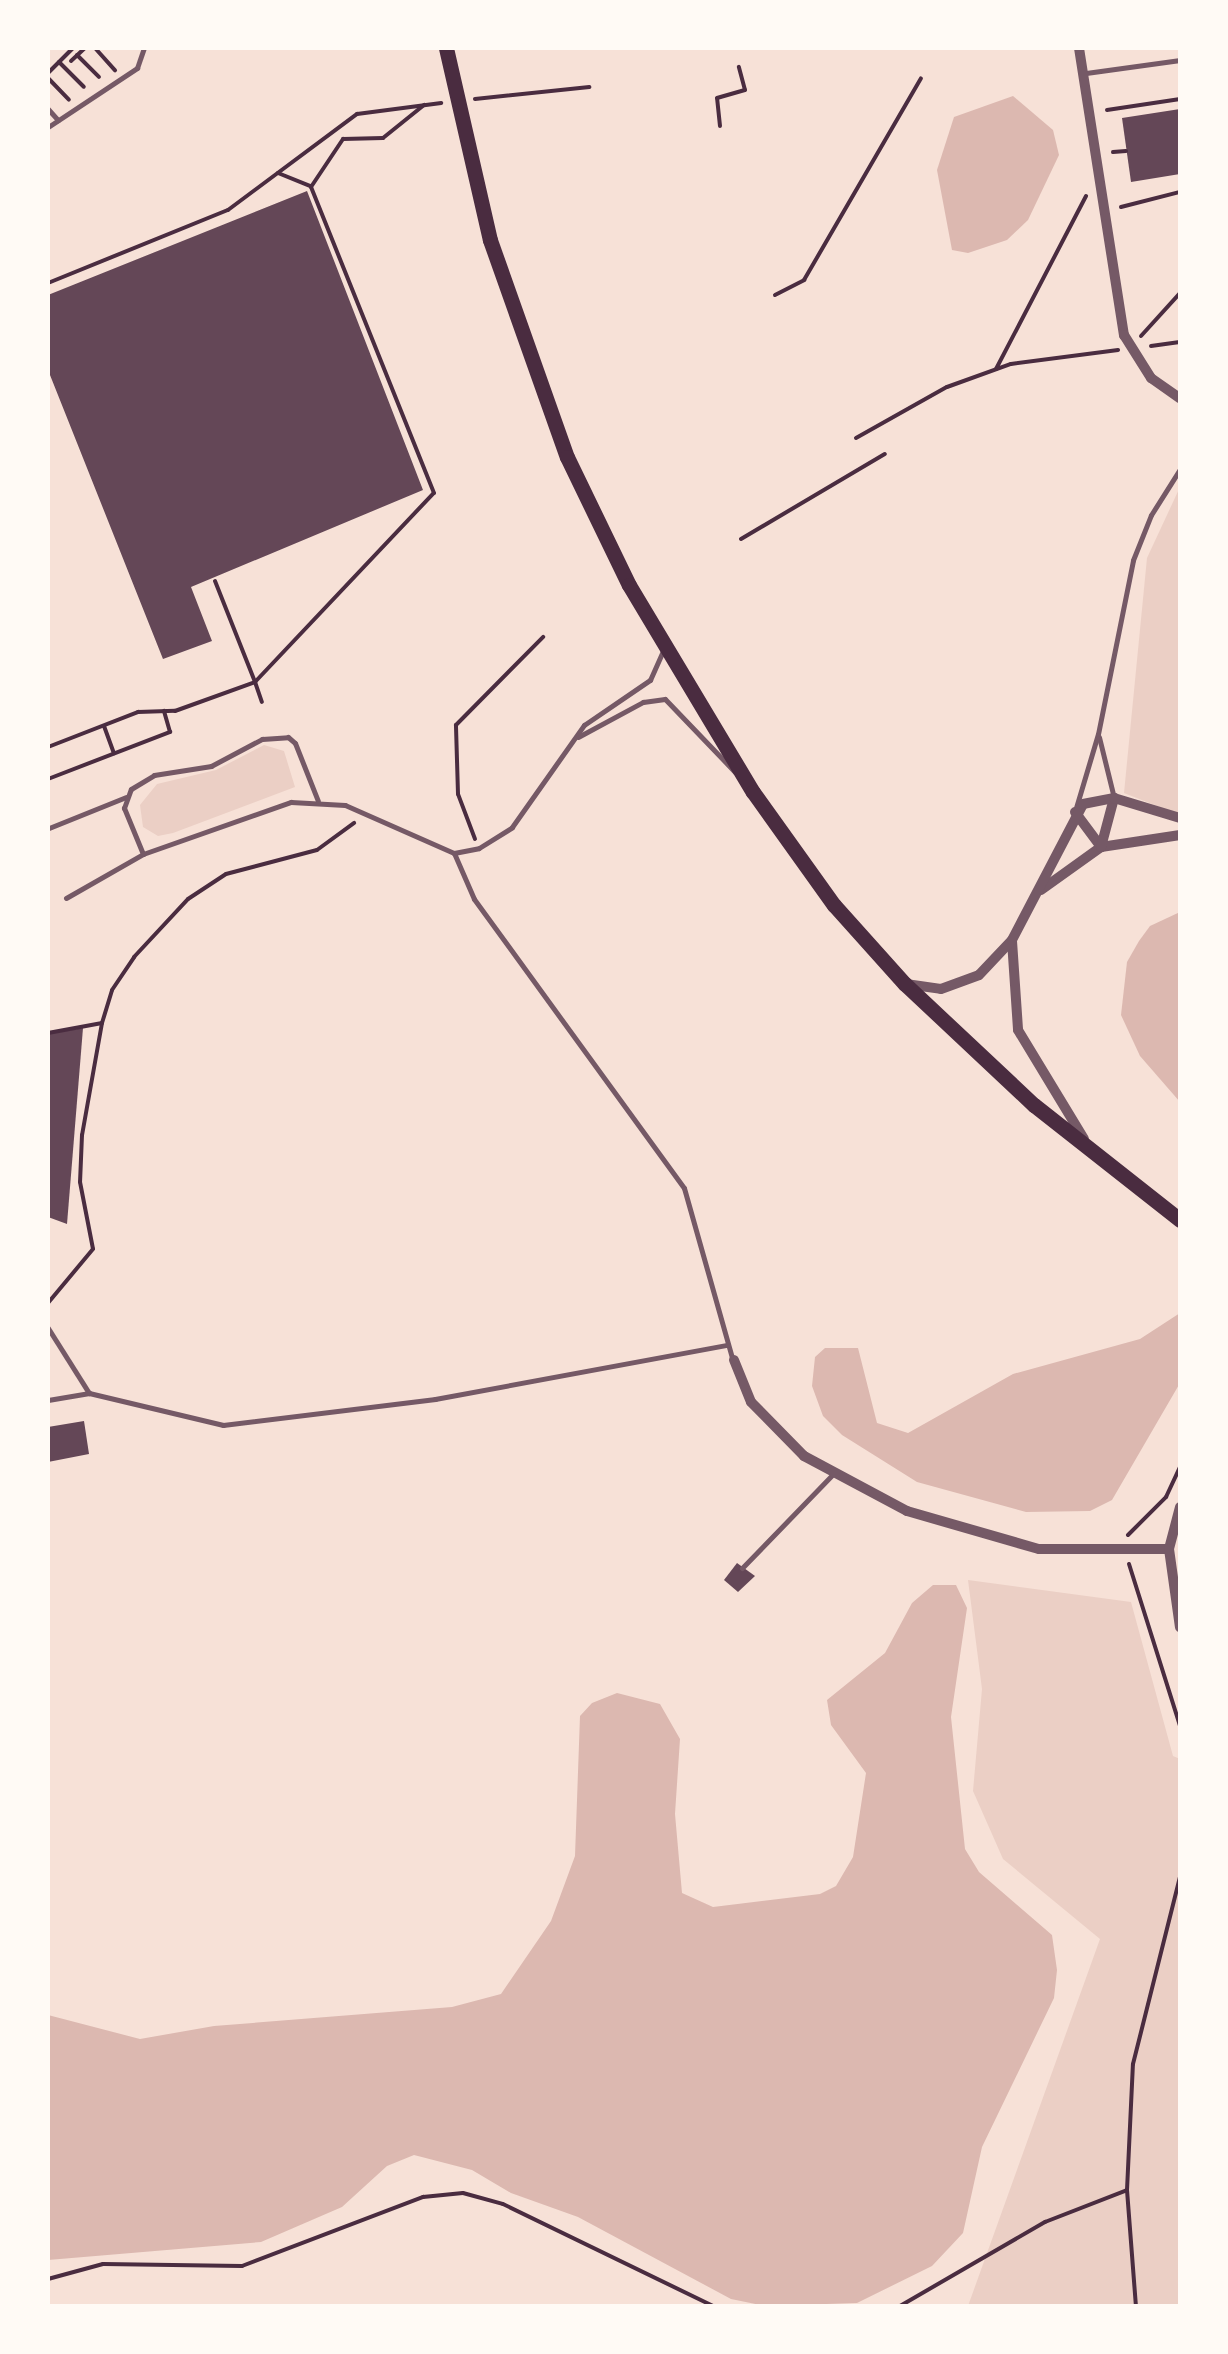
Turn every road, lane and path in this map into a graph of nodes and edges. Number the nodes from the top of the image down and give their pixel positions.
1 (73, 48) edge
2 (85, 48) edge
3 (144, 48) edge
4 (446, 48) edge
5 (1079, 48) edge
6 (99, 49) edge
7 (77, 55) junction
8 (1180, 60) edge
9 (71, 61) dead end
10 (59, 62) junction
11 (739, 66) dead end
12 (1083, 74) junction
13 (48, 76) edge
14 (921, 78) dead end
15 (120, 79) junction
16 (589, 87) dead end
17 (106, 88) junction
18 (93, 97) junction
19 (1180, 99) edge
20 (455, 101) junction
21 (424, 105) junction
22 (77, 108) junction
23 (48, 109) edge
24 (1108, 110) dead end
25 (58, 120) junction
26 (720, 126) dead end
27 (48, 127) edge
28 (335, 130) junction
29 (343, 138) junction
30 (1126, 151) dead end
31 (1113, 152) dead end
32 (278, 172) junction
33 (311, 187) junction
34 (1180, 192) edge
35 (1088, 193) dead end
36 (1121, 207) dead end
37 (48, 283) edge
38 (1180, 293) edge
39 (775, 295) dead end
40 (1180, 342) edge
41 (1130, 349) junction
42 (996, 370) junction
43 (1180, 398) edge
44 (856, 438) dead end
45 (885, 454) dead end
46 (1180, 468) edge
47 (741, 540) dead end
48 (215, 581) dead end
49 (543, 637) dead end
50 (663, 643) junction
51 (255, 682) junction
52 (262, 702) dead end
53 (164, 711) junction
54 (104, 726) junction
55 (1098, 734) junction
56 (575, 739) junction
57 (48, 747) edge
58 (114, 753) junction
59 (48, 779) edge
60 (746, 782) junction
61 (126, 798) junction
62 (1114, 798) junction
63 (318, 802) junction
64 (1075, 812) junction
65 (364, 813) junction
66 (1180, 818) edge
67 (49, 828) edge
68 (1180, 835) edge
69 (479, 848) junction
70 (1101, 848) junction
71 (143, 854) junction
72 (454, 854) junction
73 (1036, 893) junction
74 (66, 898) dead end
75 (1012, 940) junction
76 (906, 984) junction
77 (102, 1023) junction
78 (48, 1033) edge
79 (1098, 1159) junction
80 (1176, 1217) edge
81 (48, 1303) edge
82 (48, 1328) edge
83 (727, 1345) junction
84 (734, 1360) joint
85 (89, 1392) junction
86 (48, 1400) edge
87 (1180, 1467) edge
88 (832, 1475) junction
89 (1180, 1507) edge
90 (1127, 1549) junction
91 (1168, 1549) junction
92 (742, 1568) dead end
93 (1180, 1627) edge
94 (1180, 1726) edge
95 (1180, 1877) edge
96 (1127, 2190) junction
97 (48, 2280) edge
98 (694, 2304) edge
99 (713, 2306) edge
100 (900, 2306) edge
101 (1136, 2306) edge

1 - 10 path
2 - 7 path
3 - 15 lane
4 - 20 main road
5 - 12 street
6 - 15 path
7 - 9 path
7 - 17 path
8 - 12 lane
10 - 13 path
10 - 18 path
11 - 26 path
12 - 41 street
13 - 22 path
14 - 39 path
15 - 17 lane
16 - 20 path
17 - 18 lane
18 - 22 lane
19 - 24 path
20 - 21 path
20 - 50 main road
21 - 28 path
21 - 29 path
22 - 25 lane
23 - 25 lane
25 - 27 lane
28 - 29 path
28 - 32 path
29 - 33 path
30 - 31 path
32 - 33 path
32 - 37 path
33 - 51 path
34 - 36 path
35 - 42 path
38 - 41 path
40 - 41 path
41 - 42 path
41 - 43 street
42 - 44 path
45 - 47 path
46 - 55 lane
48 - 51 path
49 - 69 path
50 - 56 lane
50 - 60 main road
51 - 52 path
51 - 53 path
53 - 54 path
53 - 58 path
54 - 57 path
54 - 58 path
55 - 62 lane
55 - 64 lane
56 - 60 lane
56 - 69 lane
58 - 59 path
60 - 76 main road
61 - 63 lane
61 - 67 lane
61 - 71 lane
62 - 64 street
62 - 66 street
62 - 70 street
63 - 65 lane
63 - 71 lane
64 - 70 street
64 - 73 street
65 - 72 lane
65 - 77 path
68 - 70 street
69 - 72 lane
70 - 73 street
71 - 74 lane
72 - 83 lane
73 - 75 street
75 - 76 street
75 - 79 street
76 - 79 main road
77 - 78 path
77 - 81 path
79 - 80 main road
82 - 85 lane
83 - 84 lane
83 - 85 lane
84 - 88 street
85 - 86 lane
87 - 90 path
88 - 90 street
88 - 92 lane
89 - 91 street
90 - 91 street
90 - 94 path
91 - 93 street
95 - 96 path
96 - 100 path
96 - 101 path
97 - 98 path
98 - 99 path

